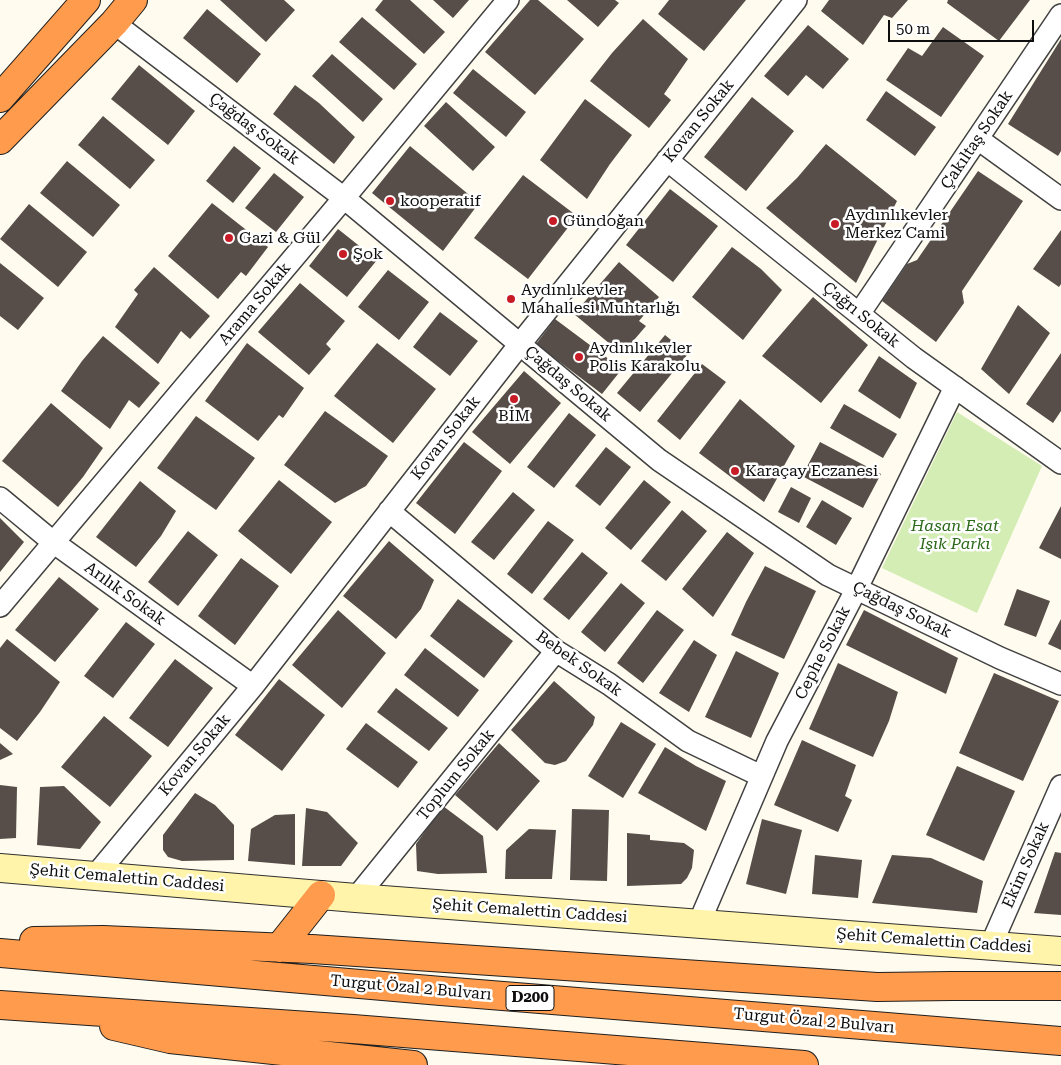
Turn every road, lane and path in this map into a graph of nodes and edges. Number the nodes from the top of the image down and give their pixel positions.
1 (75, 0) edge
2 (86, 0) edge
3 (132, 0) edge
4 (508, 0) edge
5 (796, 0) edge
6 (1061, 15) edge
7 (114, 23) junction
8 (0, 84) edge
9 (0, 98) edge
10 (978, 139) junction
11 (0, 140) edge
12 (667, 160) junction
13 (344, 198) junction
14 (1061, 200) edge
15 (859, 314) junction
16 (520, 344) junction
17 (955, 387) junction
18 (1061, 462) edge
19 (0, 498) edge
20 (388, 512) junction
21 (53, 542) junction
22 (857, 588) junction
23 (0, 606) edge
24 (556, 652) junction
25 (1061, 684) edge
26 (252, 686) junction
27 (761, 776) junction
28 (1061, 786) edge
29 (0, 868) edge
30 (96, 875) junction
31 (321, 895) junction
32 (356, 898) junction
33 (699, 923) junction
34 (0, 941) edge
35 (991, 945) junction
36 (279, 948) junction
37 (1061, 951) edge
38 (0, 953) edge
39 (1061, 986) edge
40 (877, 988) junction
41 (1061, 998) edge
42 (0, 1005) edge
43 (40, 1008) junction
44 (1061, 1041) edge
45 (332, 1061) edge
46 (413, 1065) edge
47 (804, 1065) edge

1 - 8 highway
2 - 9 highway
3 - 7 highway
4 - 13 street, Arama Sokak
5 - 12 street, Kovan Sokak
6 - 10 street, Çakıltaş Sokak
7 - 11 highway
7 - 13 street, Çağdaş Sokak
10 - 14 street
10 - 15 street, Çakıltaş Sokak
12 - 15 street, Çağrı Sokak
12 - 16 street, Kovan Sokak
13 - 16 street, Çağdaş Sokak
13 - 21 street, Arama Sokak
15 - 17 street, Çağrı Sokak
16 - 20 street, Kovan Sokak
16 - 22 street, Çağdaş Sokak
17 - 18 street, Çağrı Sokak
17 - 22 street, Cephe Sokak
19 - 21 street, Arılık Sokak
20 - 24 street, Bebek Sokak
20 - 26 street, Kovan Sokak
21 - 23 street, Arama Sokak
21 - 26 street, Arılık Sokak
22 - 25 street, Çağdaş Sokak
22 - 27 street, Cephe Sokak
24 - 27 street, Bebek Sokak
24 - 32 street, Toplum Sokak
26 - 30 street, Kovan Sokak
27 - 33 street, Cephe Sokak
28 - 35 street, Ekim Sokak
29 - 30 street, Şehit Cemalettin Caddesi
30 - 31 street, Şehit Cemalettin Caddesi
31 - 32 street, Şehit Cemalettin Caddesi
31 - 36 highway
32 - 33 street, Şehit Cemalettin Caddesi
33 - 35 street, Şehit Cemalettin Caddesi
34 - 36 highway, Turgut Özal 2 Bulvarı
35 - 37 street, Şehit Cemalettin Caddesi
36 - 40 highway, Turgut Özal 2 Bulvarı
38 - 44 highway, Turgut Özal 2 Bulvarı / D200
39 - 40 highway, Turgut Özal 2 Bulvarı
40 - 41 highway, Turgut Özal 2 Bulvarı
42 - 43 highway
43 - 45 highway
43 - 47 highway
45 - 46 highway

